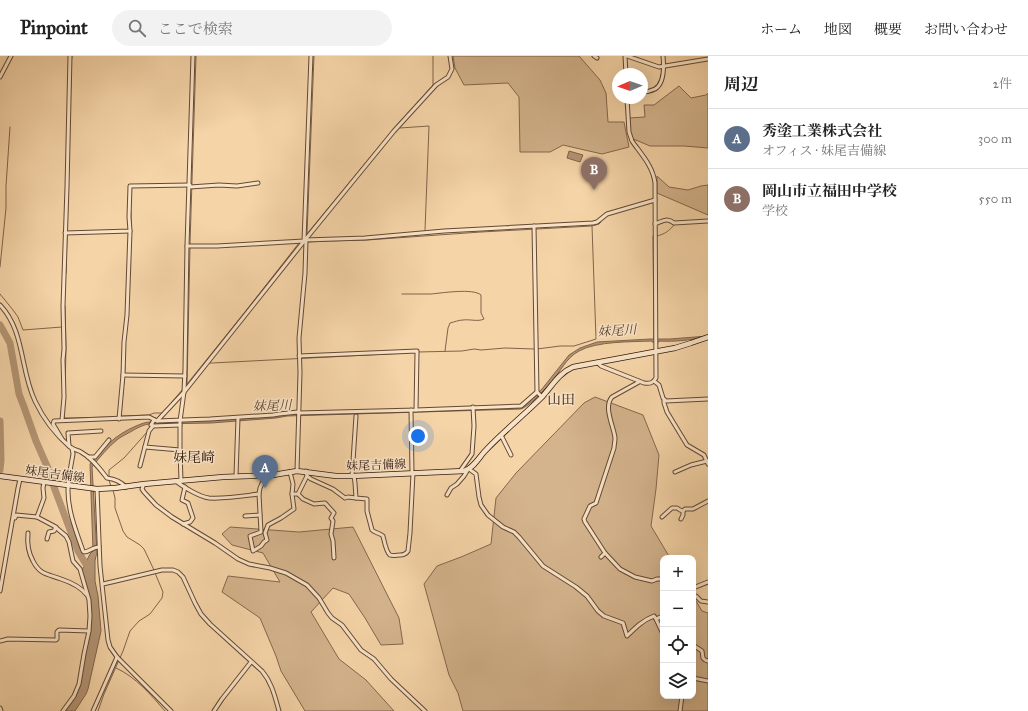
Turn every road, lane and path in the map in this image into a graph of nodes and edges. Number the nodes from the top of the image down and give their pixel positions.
1 (11, 56) edge
2 (70, 56) edge
3 (193, 56) edge
4 (311, 56) edge
5 (450, 56) edge
6 (626, 56) edge
7 (663, 56) edge
8 (708, 59) edge
9 (664, 66) junction
10 (626, 68) edge
11 (0, 77) edge
12 (648, 91) edge
13 (627, 104) edge
14 (258, 184) dead end
15 (191, 186) junction
16 (655, 200) junction
17 (708, 221) edge
18 (655, 224) junction
19 (534, 228) junction
20 (130, 231) junction
21 (67, 233) junction
22 (305, 240) junction
23 (189, 246) junction
24 (0, 305) edge
25 (708, 337) edge
26 (656, 351) junction
27 (299, 357) junction
28 (598, 363) junction
29 (124, 375) junction
30 (184, 376) junction
31 (654, 381) junction
32 (639, 382) junction
33 (184, 389) junction
34 (537, 392) junction
35 (541, 396) junction
36 (708, 399) edge
37 (664, 400) junction
38 (474, 408) junction
39 (413, 411) junction
40 (298, 414) junction
41 (356, 416) dead end
42 (119, 417) junction
43 (238, 419) junction
44 (62, 420) junction
45 (154, 423) junction
46 (180, 423) junction
47 (101, 432) dead end
48 (501, 435) junction
49 (62, 439) junction
50 (109, 440) dead end
51 (69, 446) junction
52 (145, 447) junction
53 (72, 448) junction
54 (180, 450) junction
55 (708, 454) edge
56 (511, 455) dead end
57 (704, 455) junction
58 (88, 457) junction
59 (708, 463) edge
60 (140, 466) dead end
61 (468, 470) junction
62 (297, 471) junction
63 (460, 471) junction
64 (290, 472) junction
65 (675, 472) dead end
66 (412, 473) junction
67 (306, 474) junction
68 (266, 475) junction
69 (0, 476) edge
70 (236, 476) junction
71 (353, 476) junction
72 (19, 479) junction
73 (179, 481) junction
74 (46, 482) junction
75 (144, 484) junction
76 (69, 486) junction
77 (126, 487) junction
78 (185, 487) junction
79 (96, 489) junction
80 (260, 494) junction
81 (292, 494) junction
82 (298, 494) junction
83 (447, 495) dead end
84 (356, 498) junction
85 (708, 501) edge
86 (683, 511) junction
87 (260, 515) junction
88 (245, 516) dead end
89 (37, 517) junction
90 (662, 517) dead end
91 (681, 519) dead end
92 (183, 524) junction
93 (12, 527) junction
94 (56, 528) junction
95 (28, 534) dead end
96 (47, 539) dead end
97 (96, 547) junction
98 (605, 553) junction
99 (601, 557) dead end
100 (334, 558) dead end
101 (660, 579) edge
102 (708, 582) edge
103 (103, 584) junction
104 (696, 587) edge
105 (0, 591) edge
106 (696, 596) edge
107 (88, 597) junction
108 (708, 602) edge
109 (660, 617) edge
110 (656, 619) junction
111 (660, 628) edge
112 (89, 631) junction
113 (0, 641) edge
114 (696, 647) edge
115 (118, 659) junction
116 (708, 660) edge
117 (251, 662) junction
118 (696, 679) edge
119 (708, 681) edge
120 (682, 699) edge
121 (0, 708) edge
122 (1, 711) edge
123 (63, 711) edge
124 (93, 711) edge
125 (171, 711) edge
126 (214, 711) edge
127 (279, 711) edge
128 (425, 711) edge
129 (680, 711) edge

1 - 11 street
2 - 21 street
3 - 15 street
4 - 22 street
5 - 22 street
6 - 9 street
6 - 10 street
7 - 9 street
8 - 9 street
9 - 12 street
13 - 16 street
14 - 15 street
15 - 20 street
15 - 23 street
16 - 18 street
16 - 19 street
17 - 18 street
18 - 26 street
19 - 22 street
19 - 34 street
20 - 21 street
20 - 29 street
21 - 44 street
22 - 23 street
22 - 27 street
22 - 33 street
23 - 30 street
24 - 49 street
25 - 26 main road
26 - 28 main road
26 - 31 street
27 - 39 street
27 - 40 street
28 - 32 street
28 - 35 main road
29 - 30 street
29 - 42 street
30 - 33 street
31 - 32 street
31 - 37 street
32 - 98 street
33 - 45 street
33 - 46 street
34 - 35 street
34 - 38 street
35 - 48 main road
36 - 37 street
37 - 57 street
38 - 39 street
38 - 63 street
39 - 40 street
39 - 66 street
40 - 43 street
40 - 62 street
41 - 71 street
42 - 44 street
42 - 45 street
43 - 46 street
43 - 70 street
44 - 49 street
45 - 46 street
45 - 46 street
45 - 52 street
46 - 54 street
47 - 51 street
48 - 56 street
48 - 61 main road
49 - 51 street
50 - 58 street
51 - 53 street
52 - 54 street
52 - 60 street
53 - 58 street
53 - 76 street
54 - 73 street
55 - 57 street
57 - 59 street
58 - 77 street
59 - 65 street
61 - 63 main road, 妹尾吉備線
61 - 83 street
61 - 110 street
62 - 64 main road, 妹尾吉備線
62 - 67 main road, 妹尾吉備線
63 - 66 main road, 妹尾吉備線
64 - 68 main road, 妹尾吉備線
64 - 81 street
66 - 71 main road, 妹尾吉備線
66 - 84 street
67 - 71 main road, 妹尾吉備線
67 - 82 street
67 - 84 street
68 - 70 main road, 妹尾吉備線
68 - 80 street
69 - 72 main road, 妹尾吉備線
70 - 73 main road, 妹尾吉備線
71 - 84 street
72 - 74 main road, 妹尾吉備線
72 - 93 street
73 - 75 main road, 妹尾吉備線
73 - 78 street
74 - 76 main road, 妹尾吉備線
74 - 89 street
75 - 77 main road, 妹尾吉備線
75 - 92 street
76 - 79 main road, 妹尾吉備線
76 - 97 street
77 - 79 main road, 妹尾吉備線
78 - 80 street
78 - 92 street
79 - 97 street
80 - 87 street
81 - 82 street
81 - 87 street
82 - 100 street
85 - 86 street
86 - 90 street
86 - 91 street
87 - 88 street
89 - 93 street
89 - 94 street
92 - 128 street
93 - 105 street
94 - 96 street
94 - 107 street
95 - 107 street
97 - 103 street
98 - 99 street
98 - 101 street
102 - 104 street
103 - 115 street
103 - 117 street
106 - 108 street
107 - 112 street
109 - 110 street
110 - 111 street
112 - 113 street
112 - 123 street
114 - 116 street
115 - 124 street
115 - 125 street
117 - 126 street
117 - 127 street
118 - 119 street
120 - 129 street
121 - 122 street

